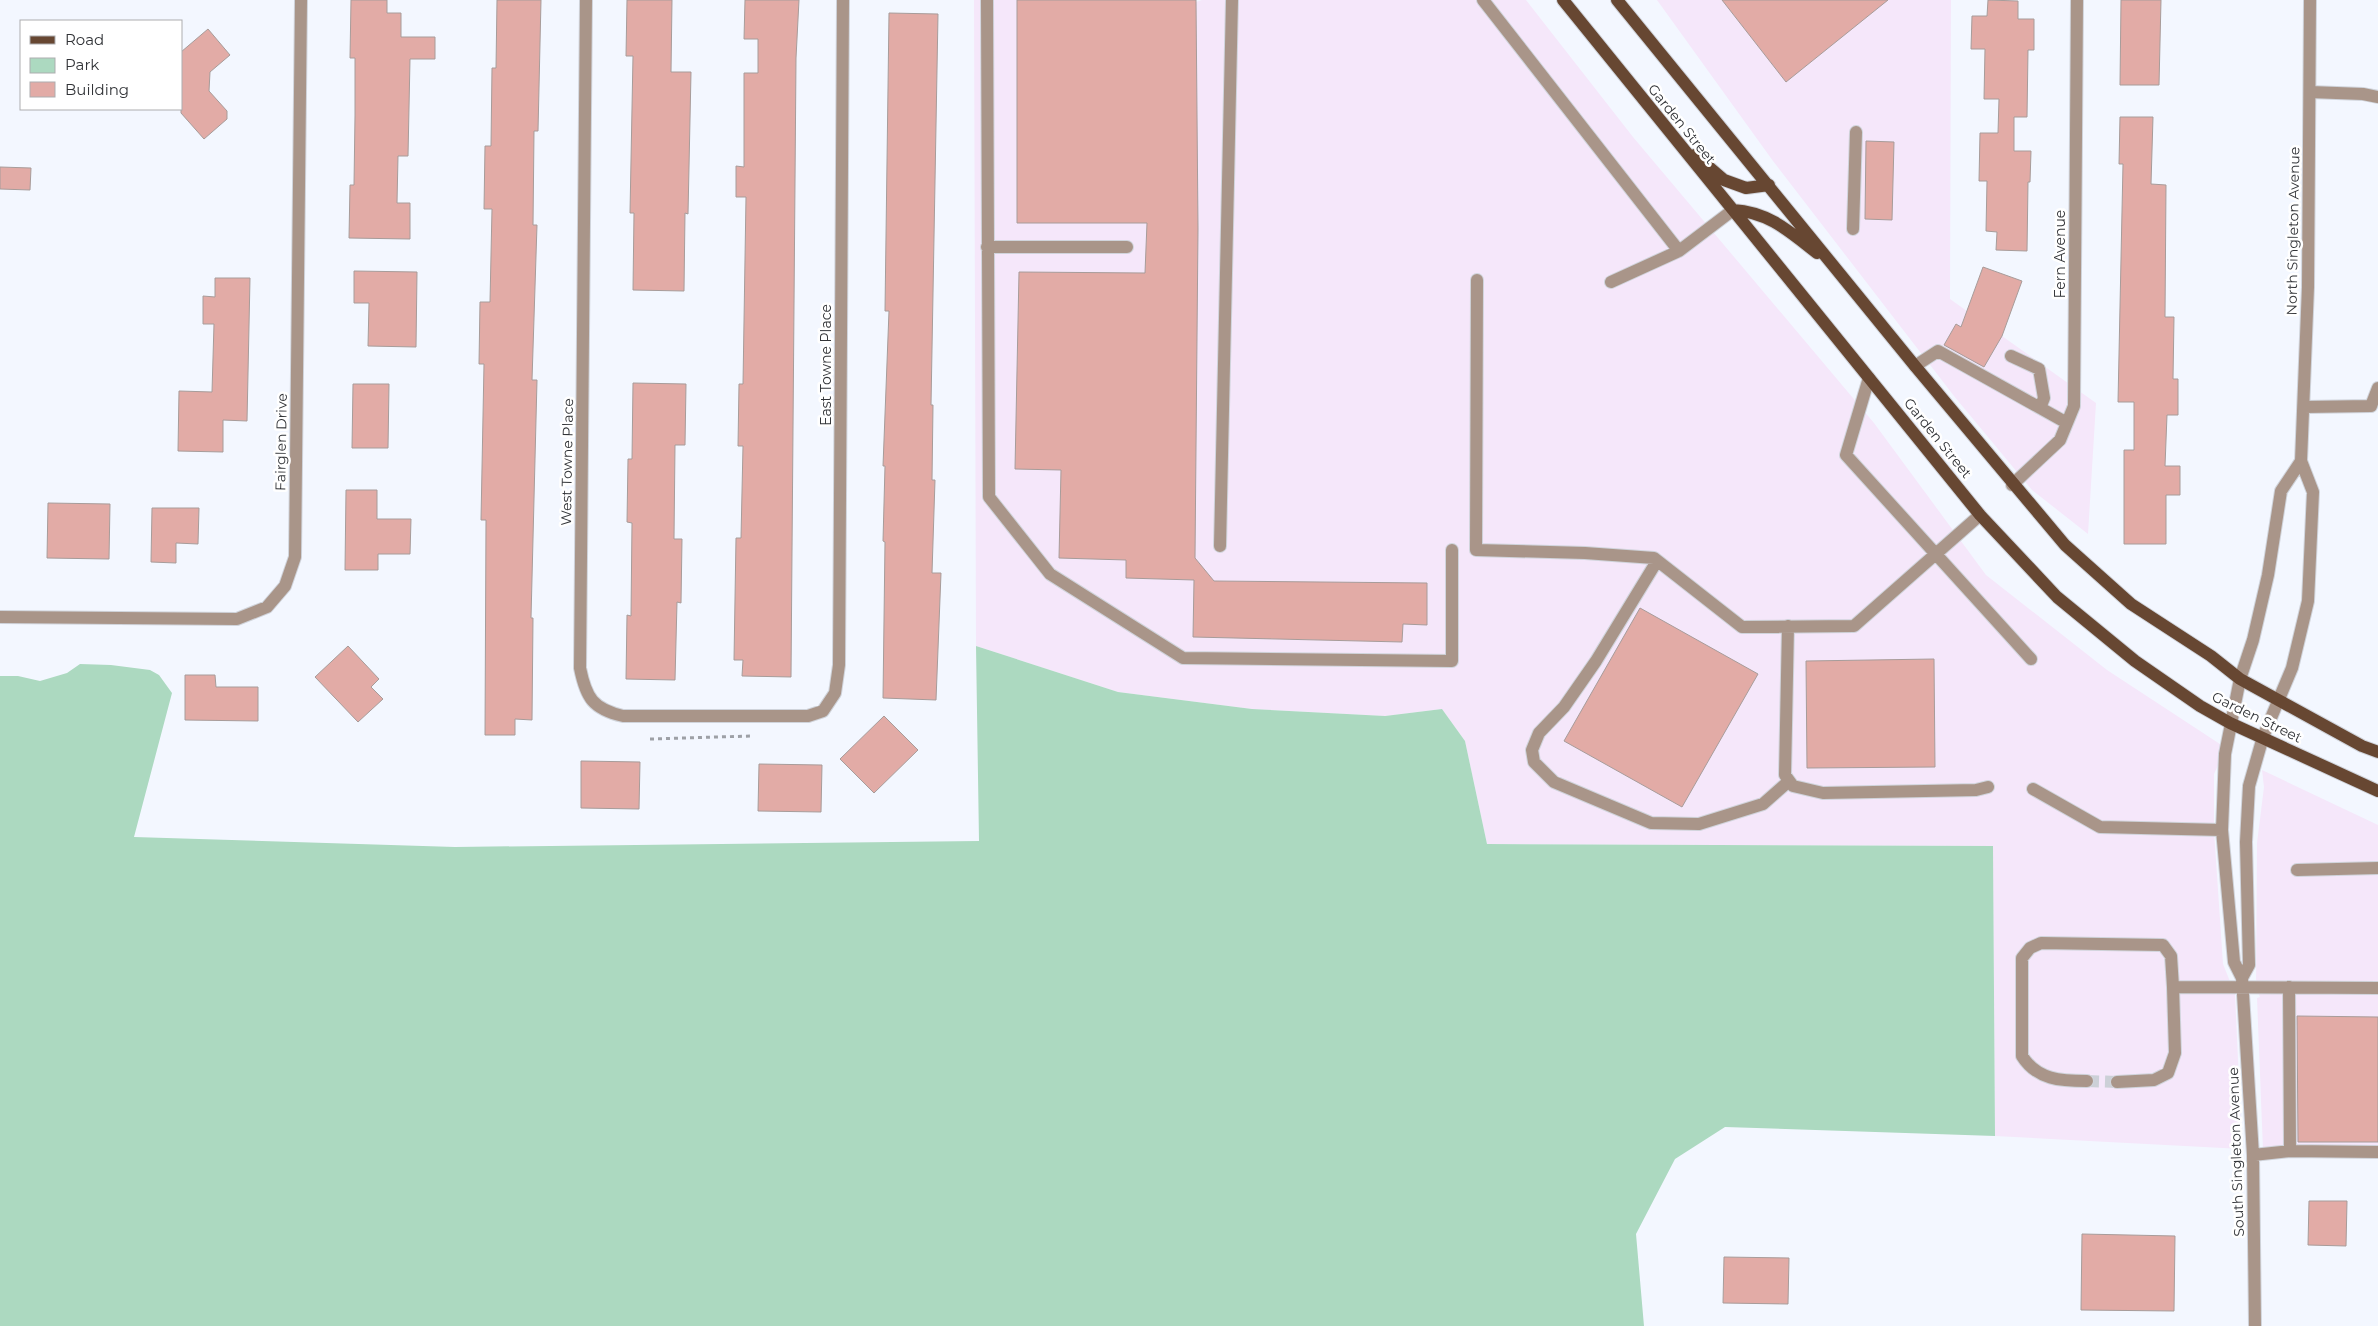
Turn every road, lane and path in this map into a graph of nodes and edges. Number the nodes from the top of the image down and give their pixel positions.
1 (301, 0) edge
2 (586, 0) edge
3 (843, 0) edge
4 (987, 0) edge
5 (1232, 0) edge
6 (1483, 0) edge
7 (1563, 0) edge
8 (1617, 0) edge
9 (2077, 0) edge
10 (2310, 0) edge
11 (2310, 92) junction
12 (2378, 97) edge
13 (1669, 132) junction
14 (1856, 132) dead end
15 (1769, 185) junction
16 (1733, 210) junction
17 (1853, 229) dead end
18 (1127, 247) dead end
19 (987, 248) junction
20 (1679, 250) junction
21 (1835, 267) junction
22 (1477, 280) dead end
23 (1611, 282) dead end
24 (2011, 356) dead end
25 (1915, 366) junction
26 (1869, 378) junction
27 (2378, 388) edge
28 (2304, 407) junction
29 (2040, 408) junction
30 (2067, 423) junction
31 (2301, 462) junction
32 (2012, 485) junction
33 (1980, 515) junction
34 (1220, 546) dead end
35 (1452, 550) dead end
36 (1934, 555) junction
37 (1658, 561) junction
38 (0, 617) edge
39 (1788, 626) junction
40 (2031, 659) dead end
41 (2240, 679) junction
42 (2278, 700) junction
43 (808, 716) joint
44 (2230, 723) junction
45 (751, 736) dead end
46 (2263, 737) junction
47 (650, 738) dead end
48 (2378, 752) edge
49 (1789, 780) junction
50 (1988, 787) dead end
51 (2033, 789) dead end
52 (2378, 791) edge
53 (2222, 830) junction
54 (2378, 868) edge
55 (2297, 870) dead end
56 (2243, 982) junction
57 (2173, 987) junction
58 (2289, 987) junction
59 (2378, 988) edge
60 (2087, 1081) tunnel mouth
61 (2117, 1082) tunnel mouth
62 (2290, 1152) junction
63 (2378, 1152) edge
64 (2253, 1155) junction
65 (2255, 1326) edge

1 - 38 street, Fairglen Drive
2 - 43 street, West Towne Place
3 - 43 street, East Towne Place
4 - 19 street
5 - 34 street
6 - 20 street
7 - 13 main road, Garden Street
8 - 15 main road, Garden Street
9 - 30 street, Fern Avenue
10 - 11 street, North Singleton Avenue
11 - 12 street
11 - 28 street, North Singleton Avenue
13 - 15 main road
13 - 16 main road, Garden Street
14 - 17 street
15 - 21 main road, Garden Street
16 - 20 street
16 - 21 main road
16 - 26 main road, Garden Street
18 - 19 street
19 - 35 street
20 - 23 street
21 - 25 main road, Garden Street
22 - 37 street
24 - 29 street
25 - 29 street
25 - 32 main road, Garden Street
26 - 33 main road, Garden Street
26 - 36 street
27 - 28 street
28 - 31 street, North Singleton Avenue
29 - 30 street
30 - 32 street, Fern Avenue
31 - 41 street
31 - 42 street, North Singleton Avenue
32 - 41 main road, Garden Street
33 - 36 street
33 - 44 main road, Garden Street
36 - 39 street
36 - 40 street
37 - 39 street
37 - 49 street
39 - 49 street
41 - 42 main road, Garden Street
41 - 44 street
42 - 46 street, South Singleton Avenue
42 - 48 main road, Garden Street
44 - 46 main road, Garden Street
44 - 53 street, South Singleton Avenue
45 - 47 path
46 - 52 main road, Garden Street
46 - 56 street, South Singleton Avenue
49 - 50 street
51 - 53 street
53 - 56 street, South Singleton Avenue
54 - 55 street
56 - 57 street
56 - 58 street
56 - 64 street, South Singleton Avenue
57 - 60 street
57 - 61 street
58 - 59 street
58 - 62 street
62 - 63 street
62 - 64 street
64 - 65 street, South Singleton Avenue

